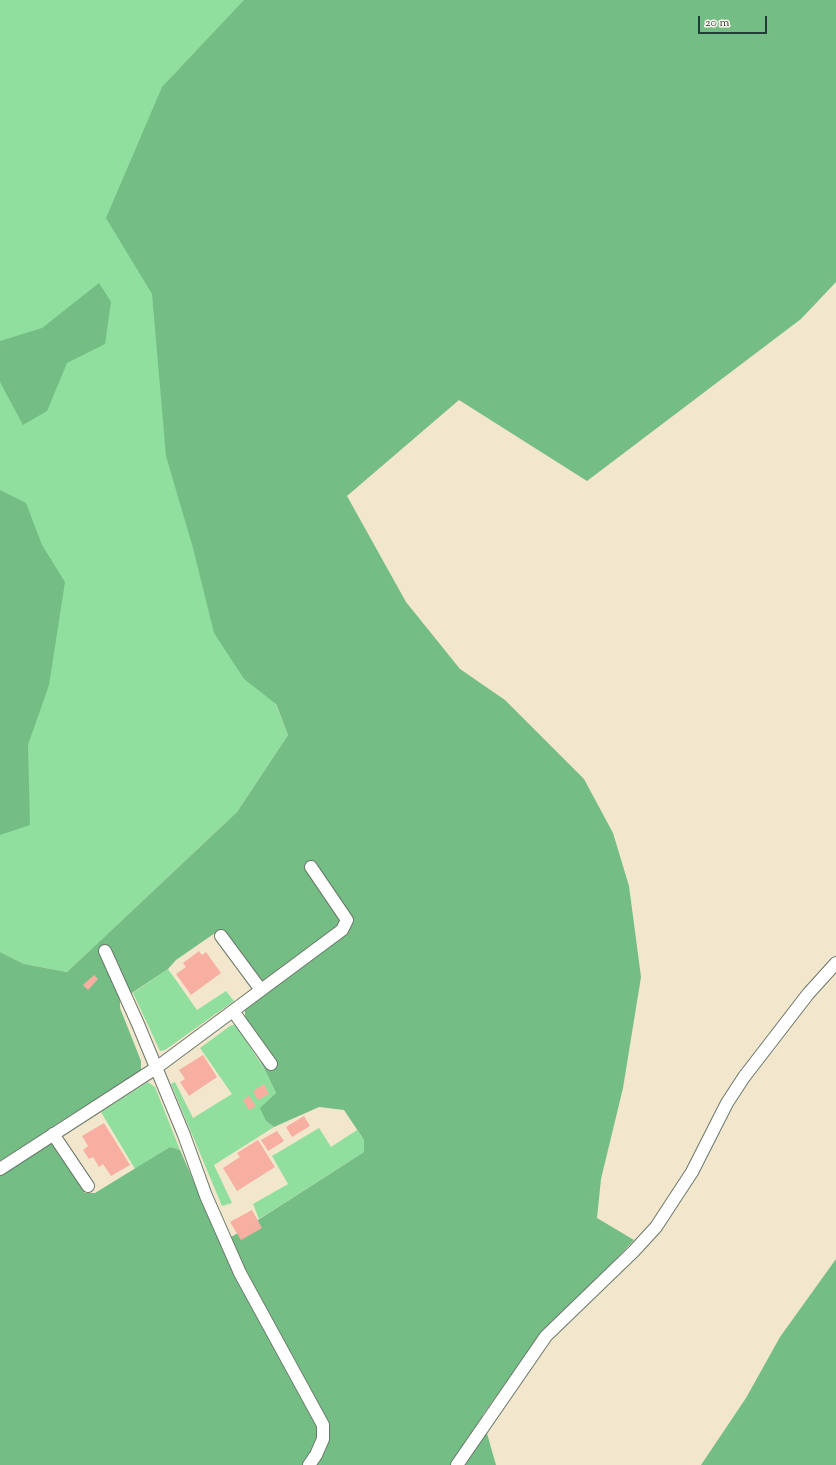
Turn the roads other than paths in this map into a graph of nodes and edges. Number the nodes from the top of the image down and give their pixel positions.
1 (311, 867) dead end
2 (221, 936) dead end
3 (105, 951) dead end
4 (836, 963) edge
5 (261, 990) junction
6 (233, 1011) junction
7 (271, 1064) dead end
8 (156, 1068) junction
9 (53, 1134) junction
10 (0, 1168) edge
11 (88, 1186) dead end
12 (309, 1465) edge
13 (457, 1465) edge

1 - 5 lane
2 - 5 lane
3 - 8 lane
4 - 13 lane
5 - 6 lane
6 - 7 lane
6 - 8 lane
8 - 9 lane
8 - 12 lane
9 - 10 lane
9 - 11 lane

